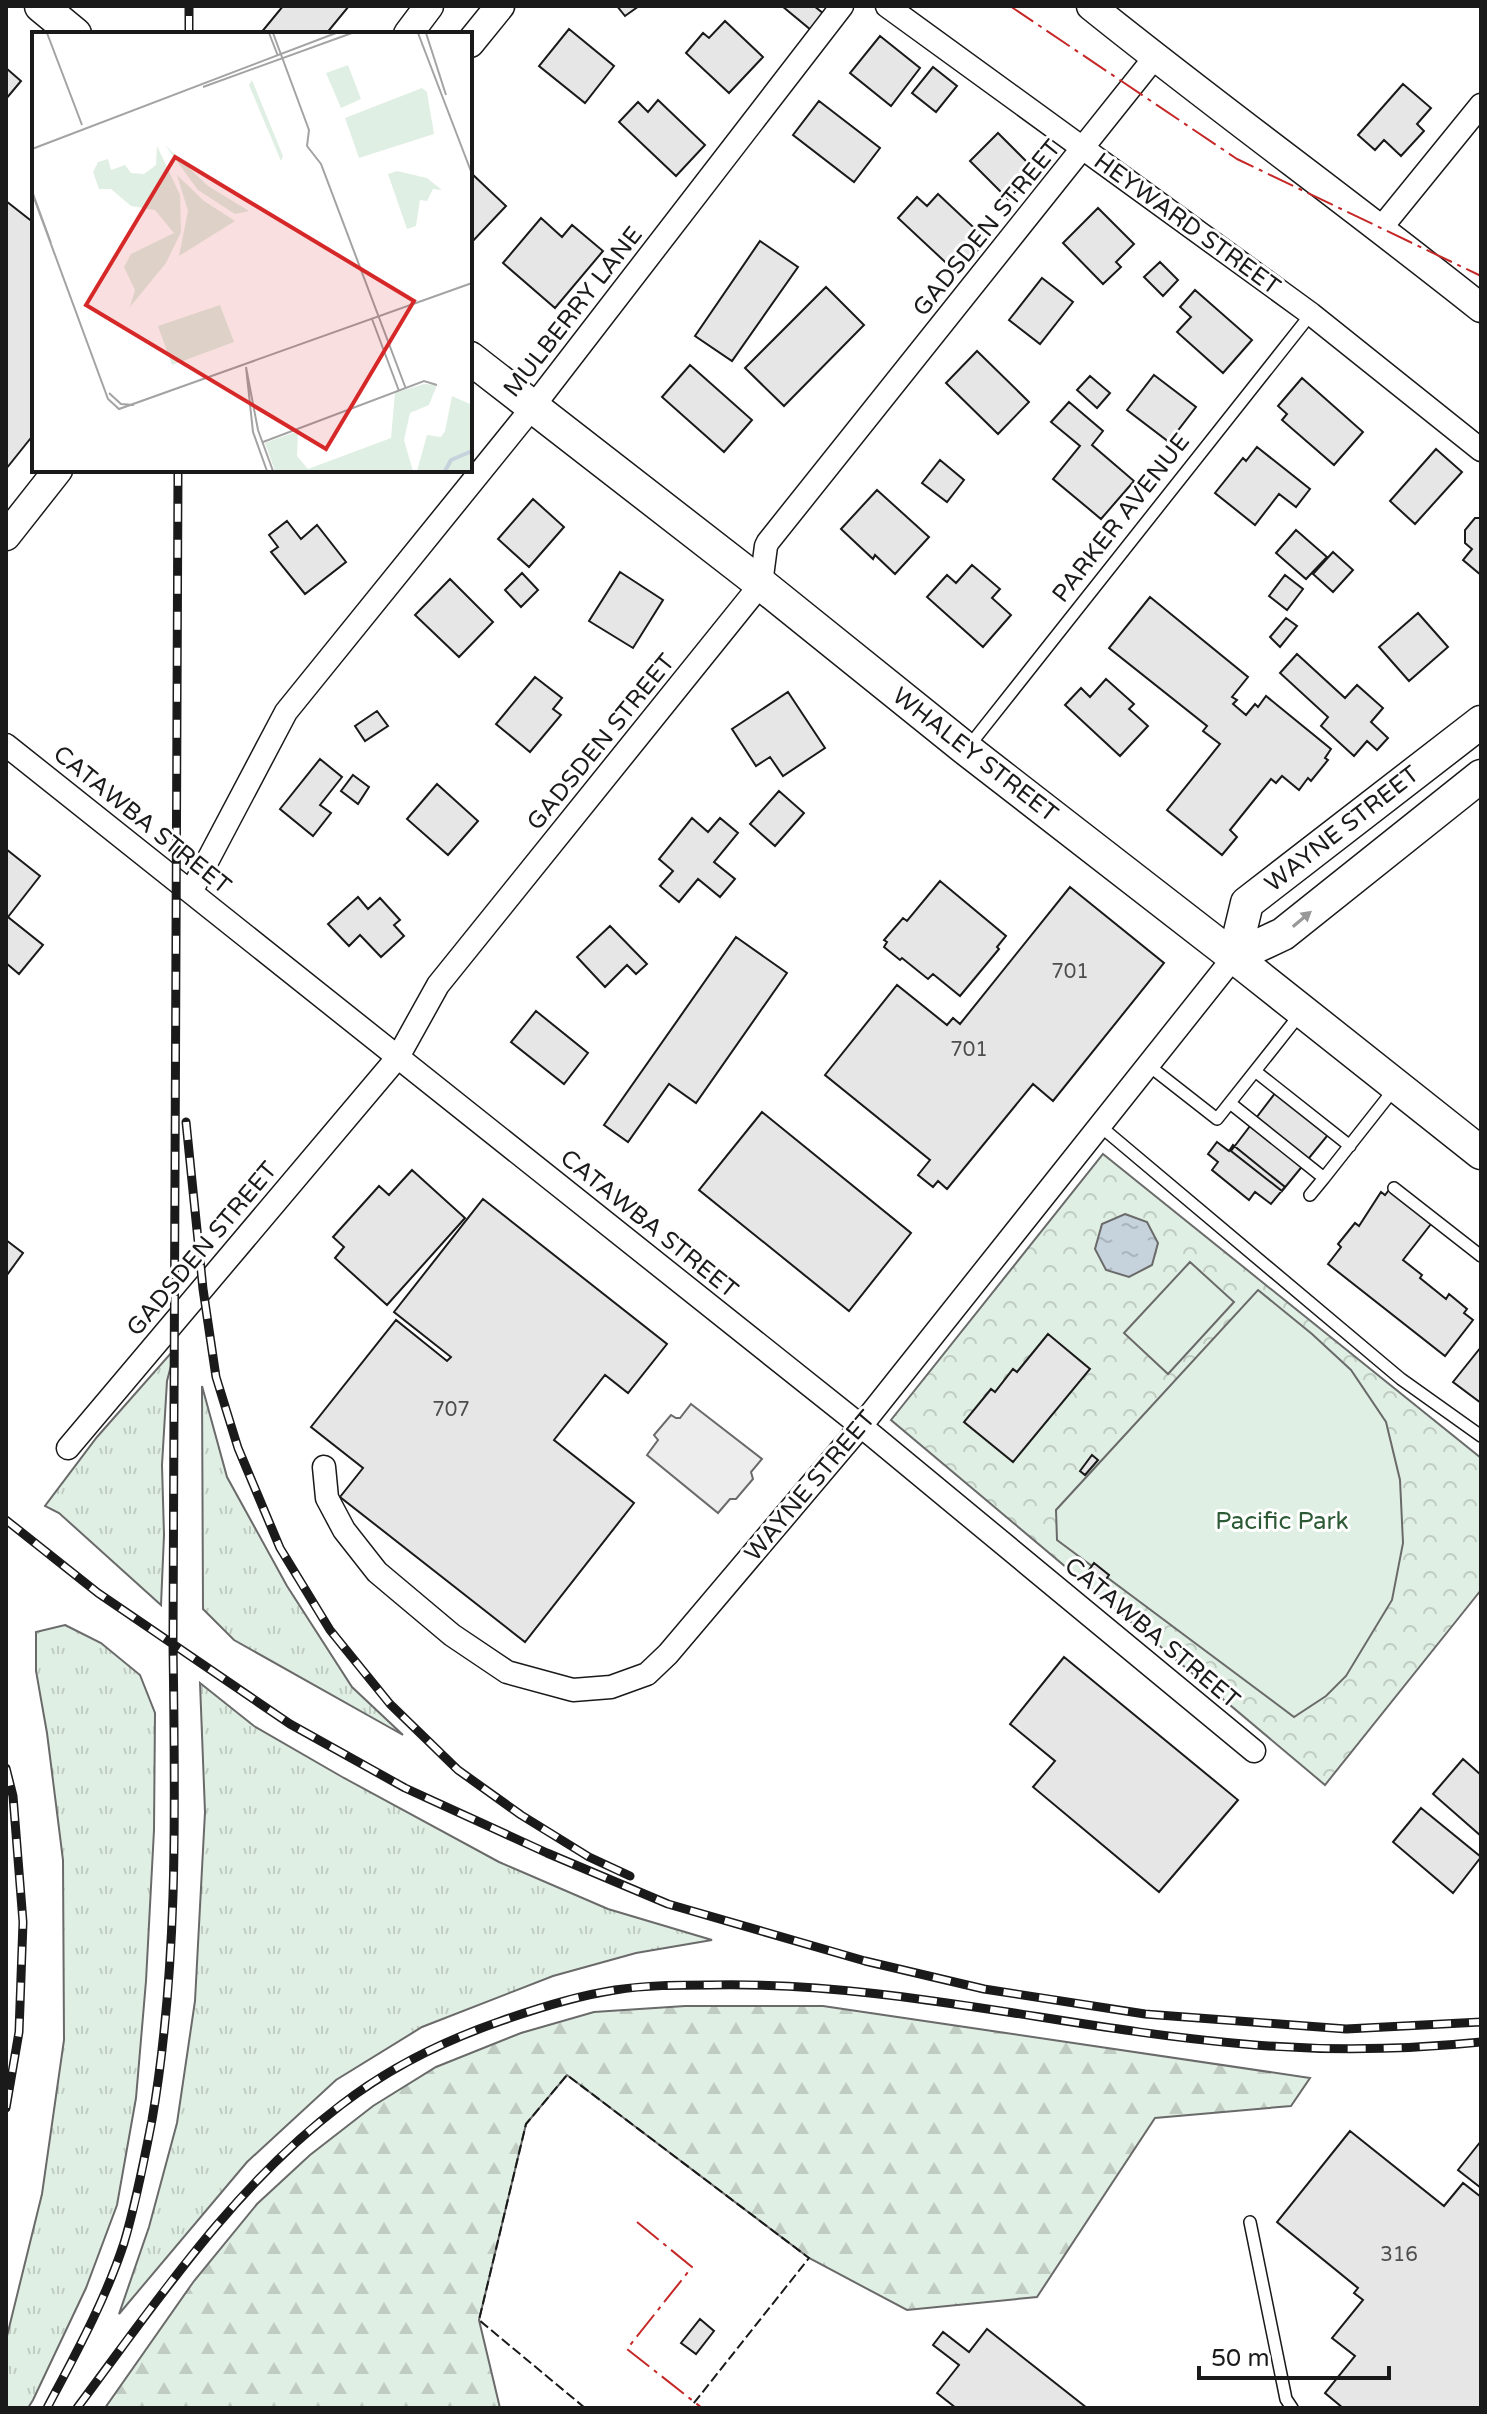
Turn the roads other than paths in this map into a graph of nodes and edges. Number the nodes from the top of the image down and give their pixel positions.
1 (41, 6) edge
2 (429, 6) edge
3 (500, 6) edge
4 (842, 6) edge
5 (887, 6) edge
6 (1091, 6) edge
7 (73, 32) edge
8 (410, 32) edge
9 (472, 41) edge
10 (1155, 57) junction
11 (1481, 105) edge
12 (1084, 148) junction
13 (1381, 228) junction
14 (1481, 308) edge
15 (1311, 314) junction
16 (472, 360) edge
17 (532, 408) junction
18 (1481, 450) edge
19 (56, 472) edge
20 (6, 536) edge
21 (761, 584) junction
22 (1481, 722) edge
23 (6, 745) edge
24 (966, 749) junction
25 (1481, 776) edge
26 (191, 892) junction
27 (1234, 957) junction
28 (1303, 1011) junction
29 (398, 1057) junction
30 (1148, 1065) junction
31 (1255, 1071) junction
32 (1397, 1086) junction
33 (1230, 1103) junction
34 (1100, 1126) junction
35 (1350, 1146) junction
36 (1481, 1153) edge
37 (1324, 1178) junction
38 (1394, 1188) dead end
39 (1310, 1195) dead end
40 (1481, 1256) edge
41 (861, 1426) junction
42 (1481, 1436) edge
43 (68, 1448) dead end
44 (324, 1467) dead end
45 (1254, 1751) dead end
46 (1250, 2222) dead end
47 (1292, 2408) edge

1 - 7 main road
2 - 8 street
3 - 9 street
4 - 17 street, MULBERRY LANE
5 - 12 street, HEYWARD STREET
6 - 10 street
10 - 12 street, GADSDEN STREET
10 - 13 street
11 - 13 street
12 - 15 street, HEYWARD STREET
12 - 21 street, GADSDEN STREET
13 - 14 street
15 - 18 street, HEYWARD STREET
15 - 24 lane, PARKER AVENUE
16 - 17 main road, WHALEY STREET
17 - 21 main road, WHALEY STREET
17 - 26 street, MULBERRY LANE
19 - 20 street
21 - 24 main road, WHALEY STREET
21 - 29 street, GADSDEN STREET
22 - 27 main road, WAYNE STREET
23 - 26 street, CATAWBA STREET
24 - 27 main road, WHALEY STREET
27 -> 25 main road, WAYNE STREET
26 - 29 street, CATAWBA STREET
27 - 28 main road, WHALEY STREET
27 - 30 street, WAYNE STREET
28 - 31 lane
28 - 32 main road, WHALEY STREET
29 - 41 street, CATAWBA STREET
29 - 43 street, GADSDEN STREET
30 - 33 lane
30 - 34 street, WAYNE STREET
31 - 33 lane
31 - 35 lane
32 - 35 lane
32 - 36 main road, WHALEY STREET
33 - 37 lane
34 - 41 street, WAYNE STREET
34 - 42 lane
35 - 37 lane
37 - 39 lane
38 - 40 lane
41 - 44 street, WAYNE STREET
41 - 45 street, CATAWBA STREET
46 - 47 lane

